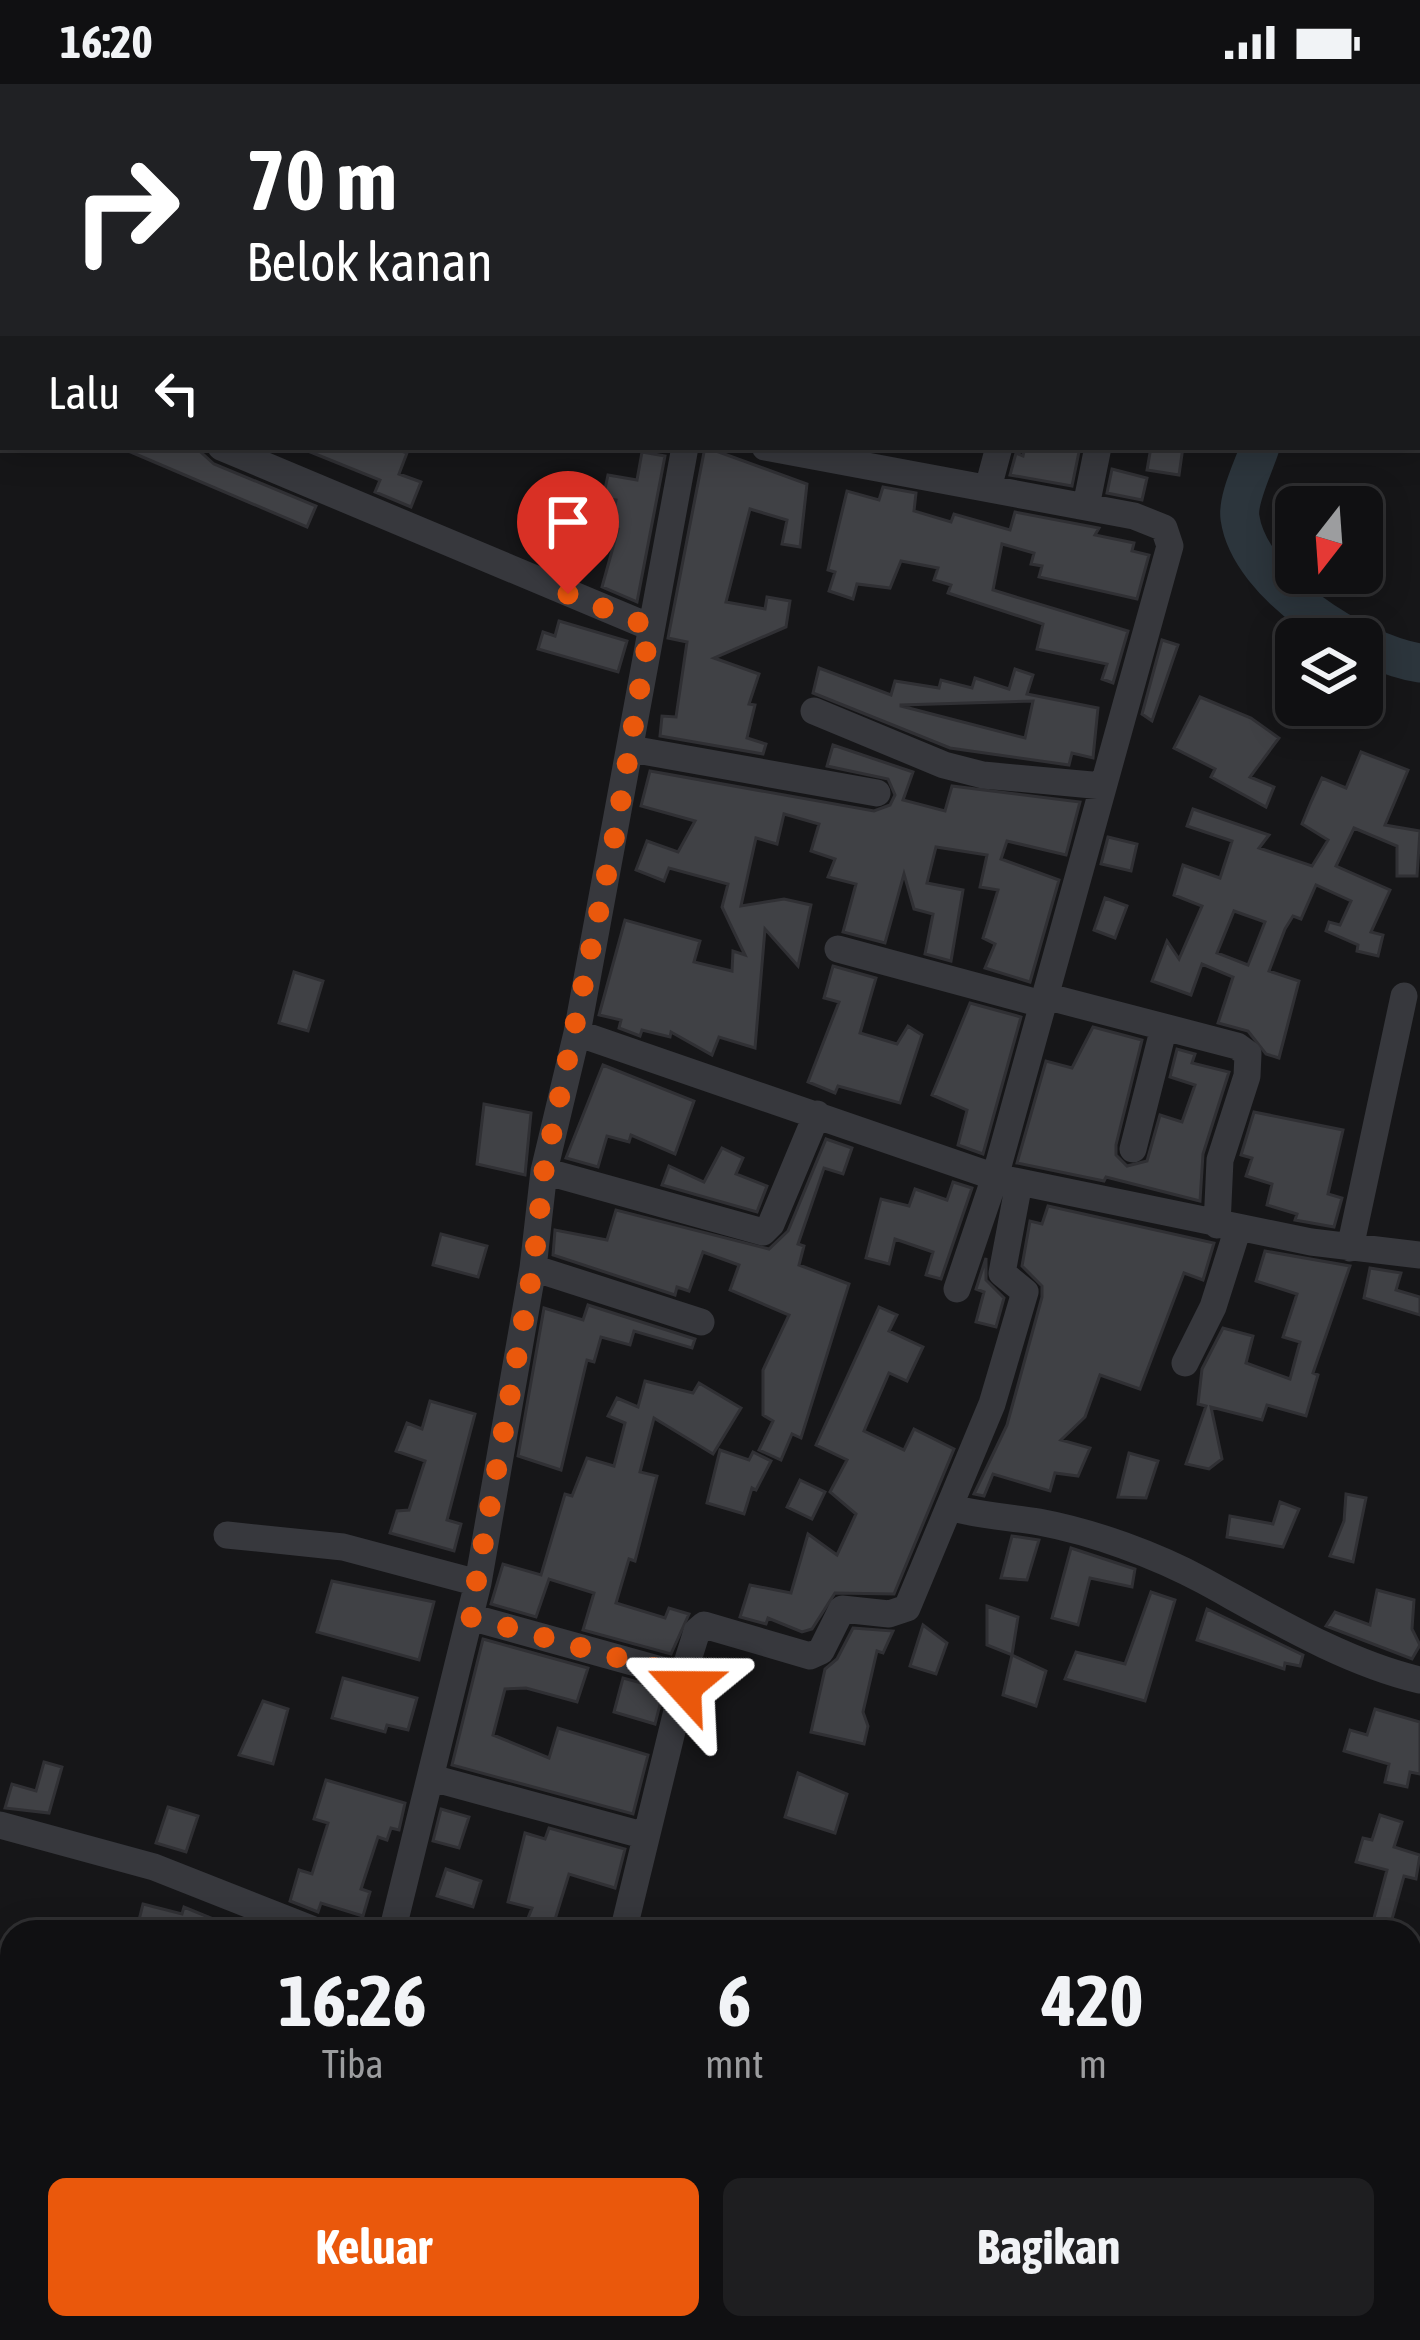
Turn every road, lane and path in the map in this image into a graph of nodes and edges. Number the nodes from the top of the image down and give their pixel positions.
1 (228, 450) edge
2 (684, 450) edge
3 (781, 450) edge
4 (998, 450) edge
5 (1096, 450) edge
6 (988, 488) junction
7 (1086, 506) junction
8 (650, 627) junction
9 (814, 711) dead end
10 (632, 749) junction
11 (1103, 786) junction
12 (877, 793) dead end
13 (838, 949) dead end
14 (1404, 996) dead end
15 (1043, 1000) junction
16 (1164, 1027) junction
17 (577, 1033) junction
18 (817, 1114) junction
19 (1133, 1150) dead end
20 (544, 1171) junction
21 (1007, 1180) junction
22 (1227, 1226) junction
23 (1350, 1248) junction
24 (1420, 1255) edge
25 (533, 1268) junction
26 (957, 1289) dead end
27 (700, 1322) dead end
28 (1185, 1364) dead end
29 (949, 1508) junction
30 (226, 1535) dead end
31 (478, 1583) junction
32 (470, 1617) junction
33 (682, 1679) junction
34 (1420, 1680) edge
35 (432, 1778) junction
36 (0, 1825) edge
37 (646, 1836) junction
38 (289, 1920) edge
39 (395, 1920) edge
40 (626, 1920) edge

1 - 8 street
2 - 8 street
3 - 6 street
4 - 6 street
5 - 7 street
6 - 7 street
7 - 11 street
8 - 10 street
9 - 11 street
10 - 12 street
10 - 17 street
11 - 15 street
13 - 15 street
14 - 23 street
15 - 16 street
15 - 21 street
16 - 19 street
16 - 22 street
17 - 18 street
17 - 20 street
18 - 20 street
18 - 21 street
20 - 25 street
21 - 22 street
21 - 26 street
21 - 29 street
22 - 23 street
22 - 28 street
23 - 24 street
25 - 27 street
25 - 31 street
29 - 33 street
29 - 34 street
30 - 31 street
31 - 32 street
32 - 33 street
32 - 35 street
33 - 37 street
35 - 37 street
35 - 39 street
36 - 38 street
37 - 40 street

